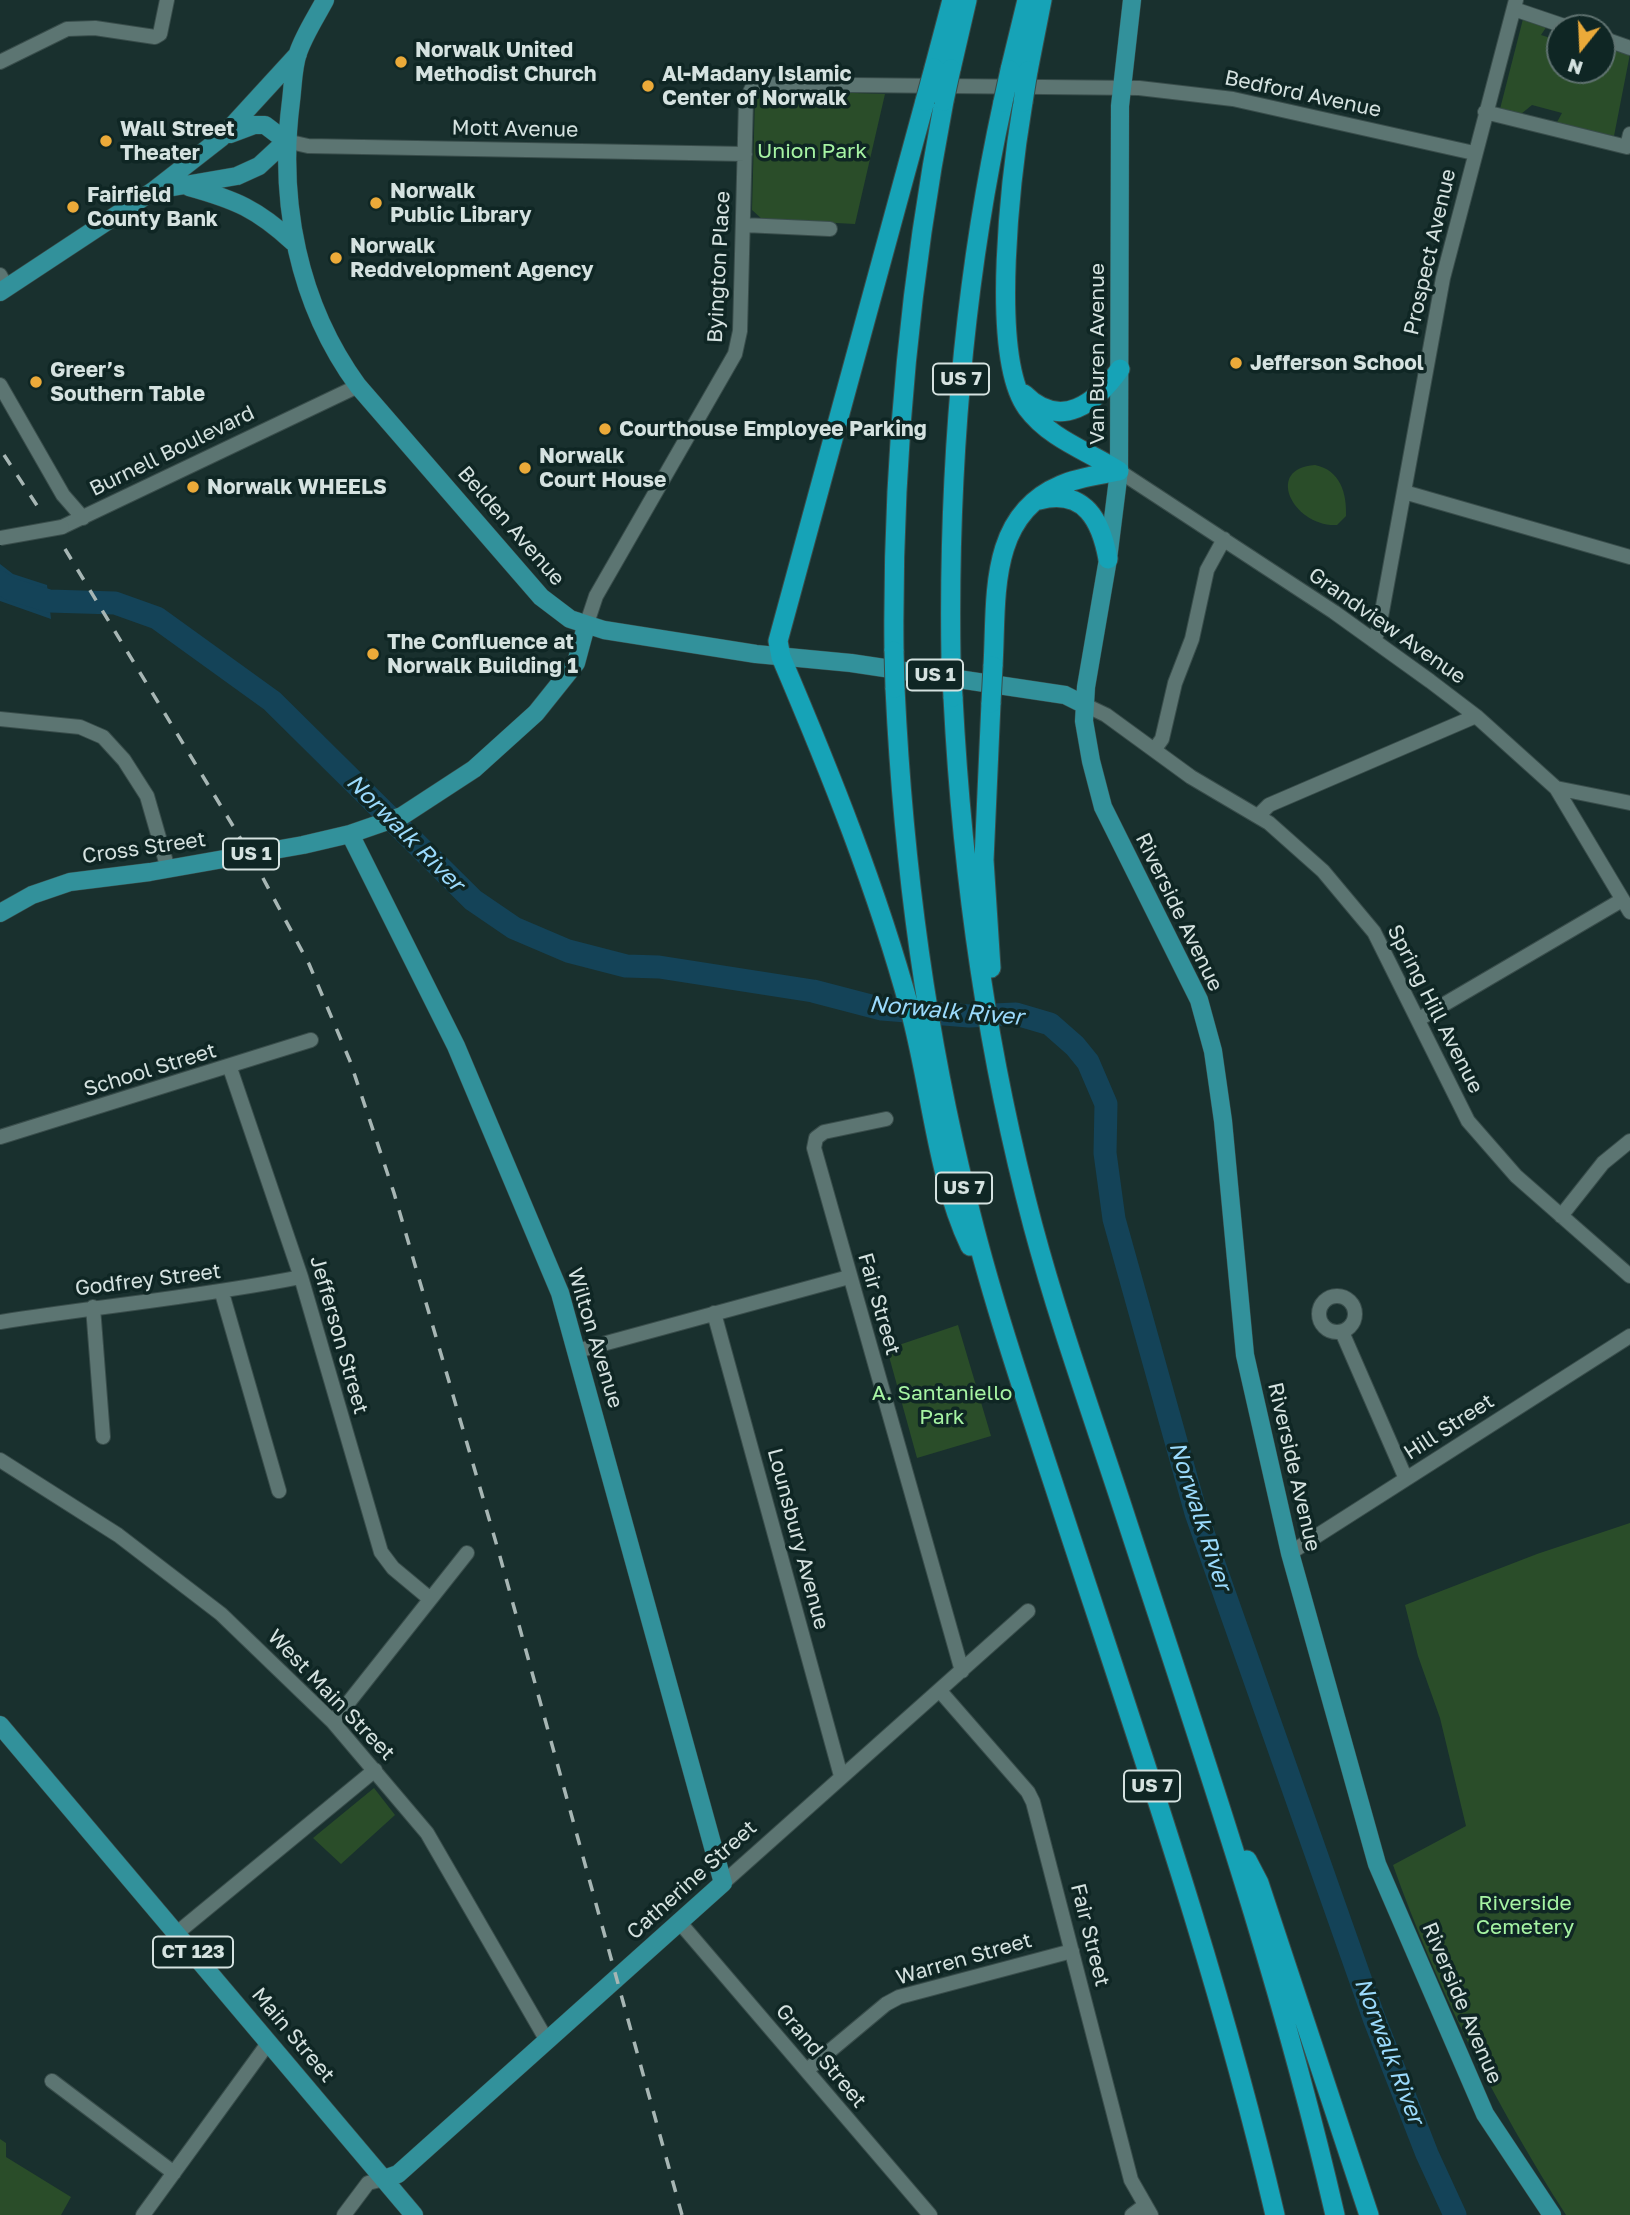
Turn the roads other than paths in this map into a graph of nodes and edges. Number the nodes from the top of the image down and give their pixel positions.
1 (167, 0) edge
2 (325, 0) edge
3 (952, 0) edge
4 (967, 0) edge
5 (1027, 0) edge
6 (1042, 0) edge
7 (1132, 0) edge
8 (1515, 5) edge
9 (1546, 18) edge
10 (298, 54) junction
11 (0, 62) edge
12 (942, 68) junction
13 (1019, 70) junction
14 (754, 84) joint
15 (1121, 88) junction
16 (934, 101) junction
17 (1485, 112) junction
18 (1630, 134) edge
19 (221, 138) junction
20 (286, 141) junction
21 (1475, 153) junction
22 (745, 154) junction
23 (186, 187) junction
24 (153, 191) junction
25 (744, 225) junction
26 (830, 229) dead end
27 (293, 242) junction
28 (3, 285) edge
29 (1120, 369) junction
30 (0, 385) edge
31 (358, 386) junction
32 (1016, 386) junction
33 (1119, 471) junction
34 (1404, 492) junction
35 (1032, 503) junction
36 (83, 518) junction
37 (0, 538) edge
38 (1224, 539) junction
39 (1630, 557) edge
40 (1108, 559) junction
41 (586, 626) junction
42 (1374, 640) junction
43 (781, 657) junction
44 (1085, 705) junction
45 (1476, 716) junction
46 (0, 719) edge
47 (1154, 750) junction
48 (1556, 788) junction
49 (1630, 803) edge
50 (1258, 816) junction
51 (350, 834) junction
52 (168, 869) junction
53 (1626, 906) edge
54 (0, 913) edge
55 (984, 961) junction
56 (1419, 1019) junction
57 (311, 1040) dead end
58 (230, 1068) junction
59 (933, 1079) junction
60 (886, 1119) dead end
61 (0, 1137) edge
62 (1630, 1141) edge
63 (1561, 1216) junction
64 (1630, 1276) edge
65 (301, 1277) junction
66 (849, 1277) junction
67 (222, 1293) junction
68 (93, 1307) junction
69 (714, 1313) junction
70 (0, 1322) edge
71 (1342, 1332) dead end
72 (1630, 1336) edge
73 (577, 1351) junction
74 (103, 1437) dead end
75 (0, 1460) edge
76 (1406, 1479) junction
77 (279, 1491) dead end
78 (467, 1553) dead end
79 (1290, 1553) junction
80 (429, 1598) junction
81 (1028, 1611) dead end
82 (962, 1671) junction
83 (940, 1691) junction
84 (333, 1722) junction
85 (0, 1725) edge
86 (375, 1770) junction
87 (841, 1776) junction
88 (1217, 1796) junction
89 (723, 1883) junction
90 (681, 1924) junction
91 (177, 1933) junction
92 (1072, 1951) junction
93 (546, 2039) junction
94 (269, 2042) junction
95 (807, 2070) junction
96 (52, 2081) dead end
97 (174, 2173) junction
98 (384, 2179) junction
99 (1143, 2212) edge
100 (143, 2215) edge
101 (344, 2215) edge
102 (414, 2215) edge
103 (930, 2215) edge
104 (1275, 2215) edge
105 (1335, 2215) edge
106 (1369, 2215) edge
107 (1552, 2215) edge

1 - 11 street
2 - 10 main road
3 - 12 highway
4 - 12 highway, US 7
5 - 13 highway, US 7
6 - 13 highway
7 - 15 main road, Van Buren Avenue
8 - 9 street
8 - 17 street, Prospect Avenue
10 - 19 main road
10 - 20 main road, Belden Avenue
12 - 16 highway, US 7, bridge
13 - 32 highway, bridge
13 - 55 highway, US 7, bridge
14 - 15 street, Bedford Avenue
14 - 22 street, Byington Place
15 - 21 street, Bedford Avenue
15 - 29 main road, Van Buren Avenue
16 - 43 highway
16 - 59 highway, US 7, bridge
17 - 18 street
17 - 21 street, Prospect Avenue
19 - 20 main road
19 - 24 main road
20 - 22 street, Mott Avenue
20 - 23 main road
20 - 27 main road, Belden Avenue
21 - 34 street, Prospect Avenue
22 - 25 street, Byington Place
23 - 24 main road
23 - 27 main road
24 - 28 main road
25 - 26 street
25 - 41 street, Byington Place
27 - 31 main road, Belden Avenue
29 - 32 highway
29 - 33 main road, Van Buren Avenue
30 - 36 street
31 - 36 street, Burnell Boulevard
31 - 41 main road, Belden Avenue
32 - 33 highway
33 - 35 highway
33 - 38 street, Grandview Avenue
33 - 40 main road, Van Buren Avenue
34 - 39 street
34 - 42 street, Prospect Avenue
35 - 40 highway
35 - 55 highway, bridge
36 - 37 street, Burnell Boulevard, bridge
38 - 42 street, Grandview Avenue
38 - 47 street
40 - 44 main road, Van Buren Avenue
41 - 43 main road, Belden Avenue / US 1
41 - 51 main road, Cross Street / US 1
42 - 45 street, Grandview Avenue
43 - 44 main road, Belden Avenue / US 1
43 - 59 highway
44 - 47 street, Spring Hill Avenue
44 - 79 main road, Riverside Avenue
45 - 48 street, Grandview Avenue
45 - 50 street
46 - 52 street
47 - 50 street, Spring Hill Avenue
48 - 49 street
48 - 53 street
50 - 56 street, Spring Hill Avenue
51 - 52 main road, Cross Street / US 1
51 - 73 main road, Wilton Avenue
52 - 54 main road, Cross Street / US 1
53 - 56 street
55 - 88 highway, US 7
56 - 63 street, Spring Hill Avenue
57 - 58 street, School Street
58 - 61 street, School Street
58 - 65 street, Jefferson Street
59 - 104 highway, US 7
60 - 66 street, Fair Street
62 - 63 street
63 - 64 street, Spring Hill Avenue
65 - 67 street, Godfrey Street
65 - 80 street, Jefferson Street
66 - 69 street
66 - 82 street, Fair Street
67 - 68 street, Godfrey Street
67 - 77 street
68 - 70 street, Godfrey Street
68 - 74 street
69 - 73 street
69 - 87 street, Lounsbury Avenue
71 - 76 street
72 - 76 street, Hill Street
73 - 89 main road, Wilton Avenue
75 - 84 street, West Main Street
76 - 79 street, Hill Street
78 - 80 street
79 - 107 main road, Riverside Avenue
80 - 84 street
81 - 82 street, Catherine Street
82 - 83 street, Catherine Street
83 - 87 street, Catherine Street
83 - 92 street, Fair Street
84 - 86 street, West Main Street
85 - 91 main road, Main Street / CT 123
86 - 91 street
86 - 93 street, West Main Street
87 - 89 street, Catherine Street
88 - 105 highway, US 7
88 - 106 highway
89 - 90 main road, Catherine Street
90 - 93 main road, Catherine Street
90 - 95 street, Grand Street
91 - 94 main road, Main Street / CT 123
92 - 95 street, Warren Street
92 - 99 street, Fair Street
93 - 98 main road, Catherine Street
94 - 97 street
94 - 98 main road, Main Street / CT 123
95 - 103 street, Grand Street
96 - 97 street
97 - 100 street
98 - 101 street
98 - 102 main road, Main Street / CT 123

